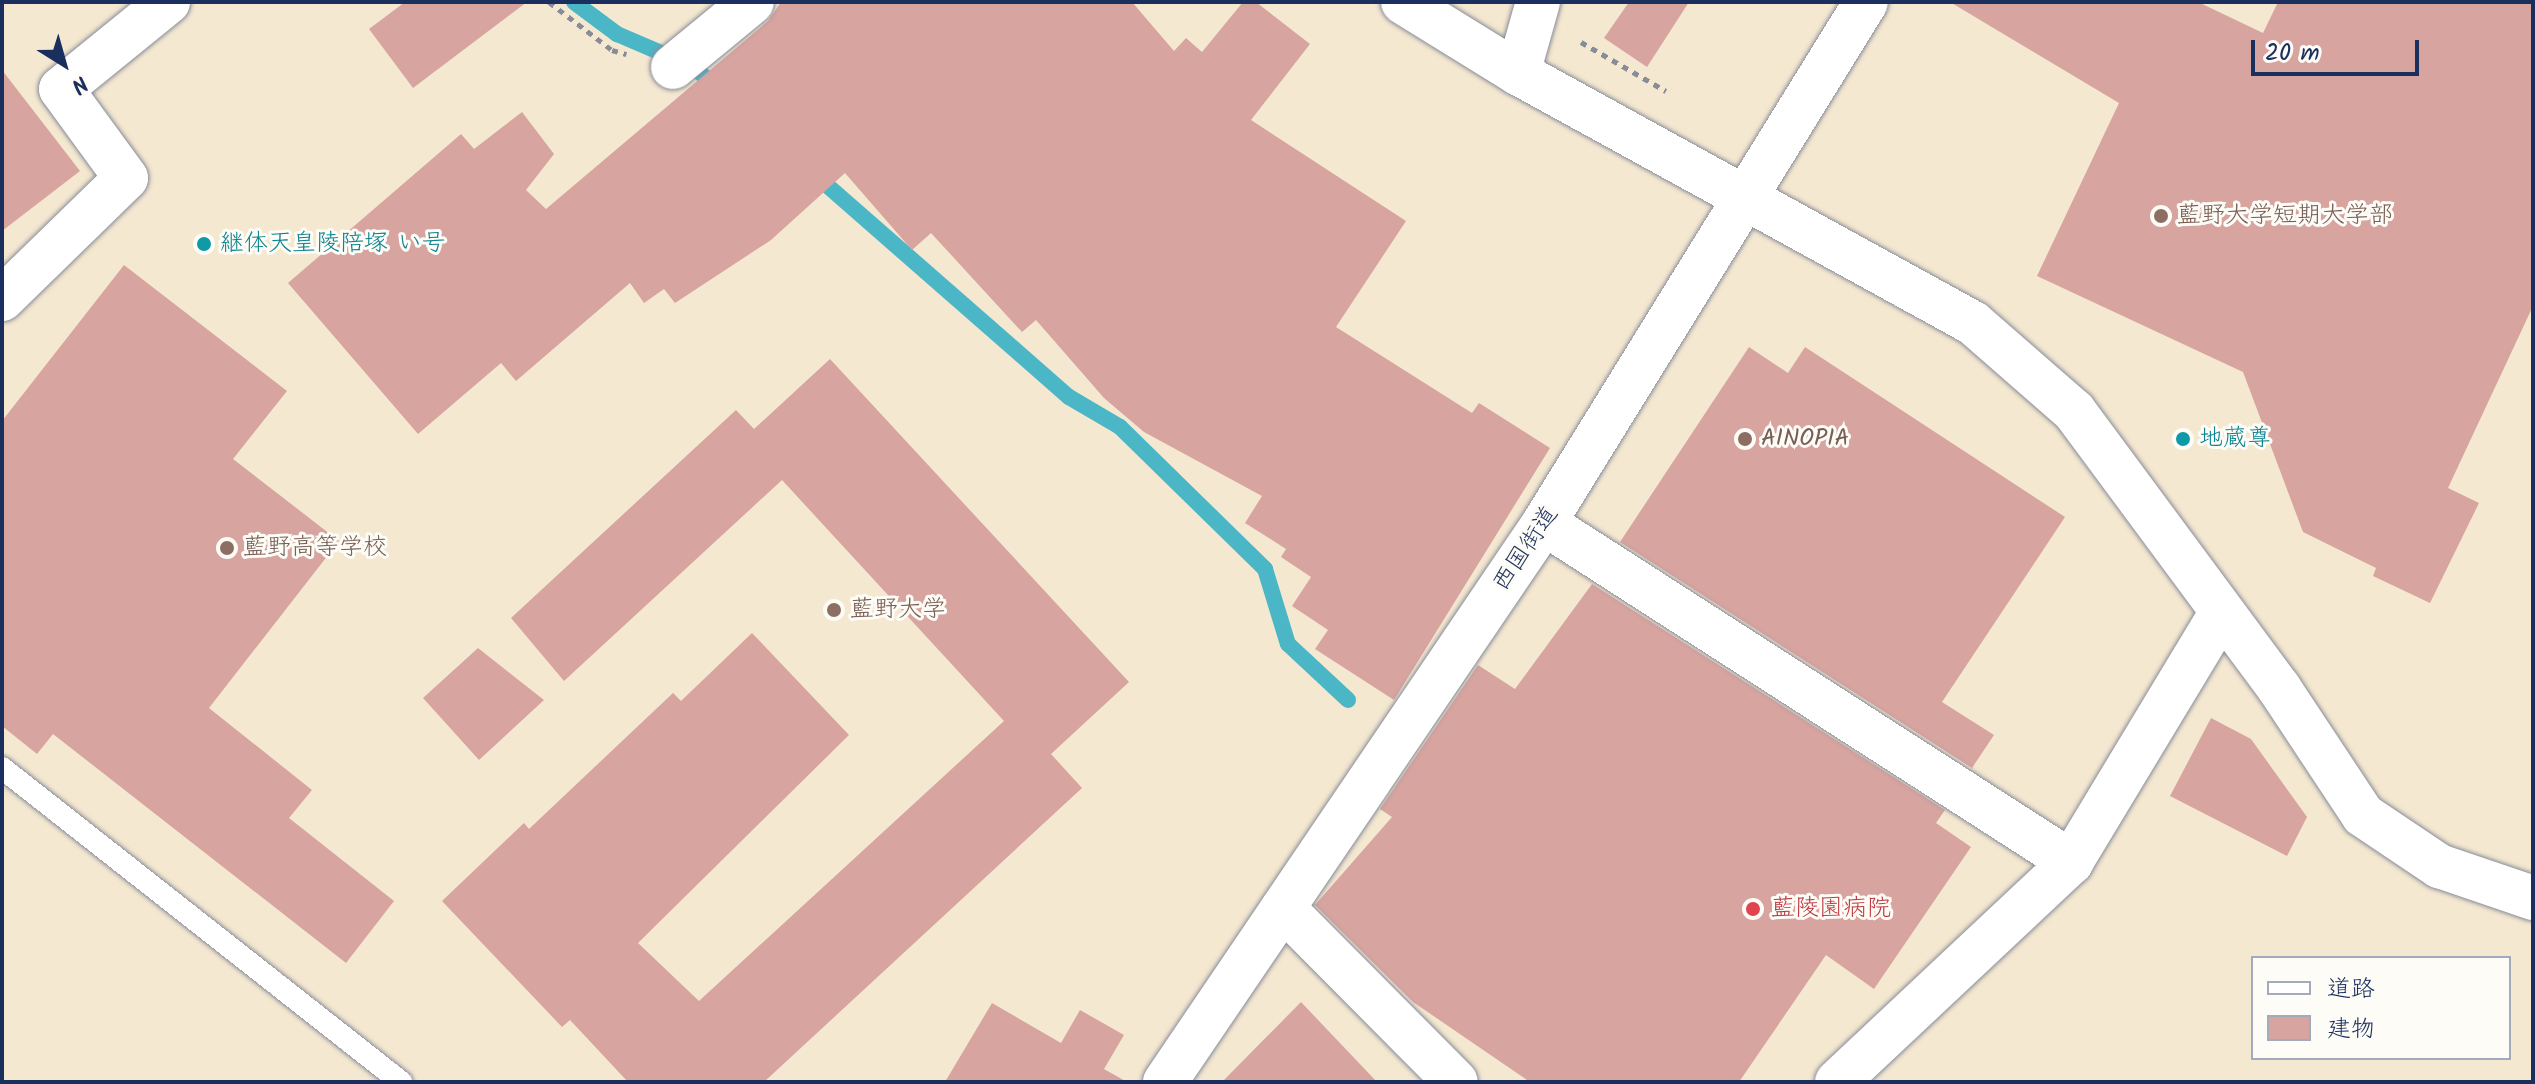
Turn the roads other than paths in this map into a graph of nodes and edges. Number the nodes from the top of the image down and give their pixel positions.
1 (168, 2) edge
2 (752, 2) edge
3 (1403, 2) edge
4 (1538, 2) edge
5 (1866, 2) edge
6 (679, 62) road end
7 (1518, 73) junction
8 (1746, 195) junction
9 (2, 299) edge
10 (1544, 523) junction
11 (2222, 612) junction
12 (2, 768) edge
13 (2071, 862) junction
14 (2533, 898) edge
15 (1283, 908) junction
16 (401, 1082) edge
17 (1165, 1082) edge
18 (1456, 1082) edge
19 (1837, 1082) edge

1 - 9 street
2 - 6 street
3 - 7 street
4 - 7 street
5 - 8 street, 西国街道
7 - 8 street
8 - 10 street, 西国街道
8 - 11 street
10 - 13 street
10 - 15 street, 西国街道
11 - 13 street
11 - 14 street
12 - 16 lane
13 - 19 street
15 - 17 street, 西国街道
15 - 18 street

